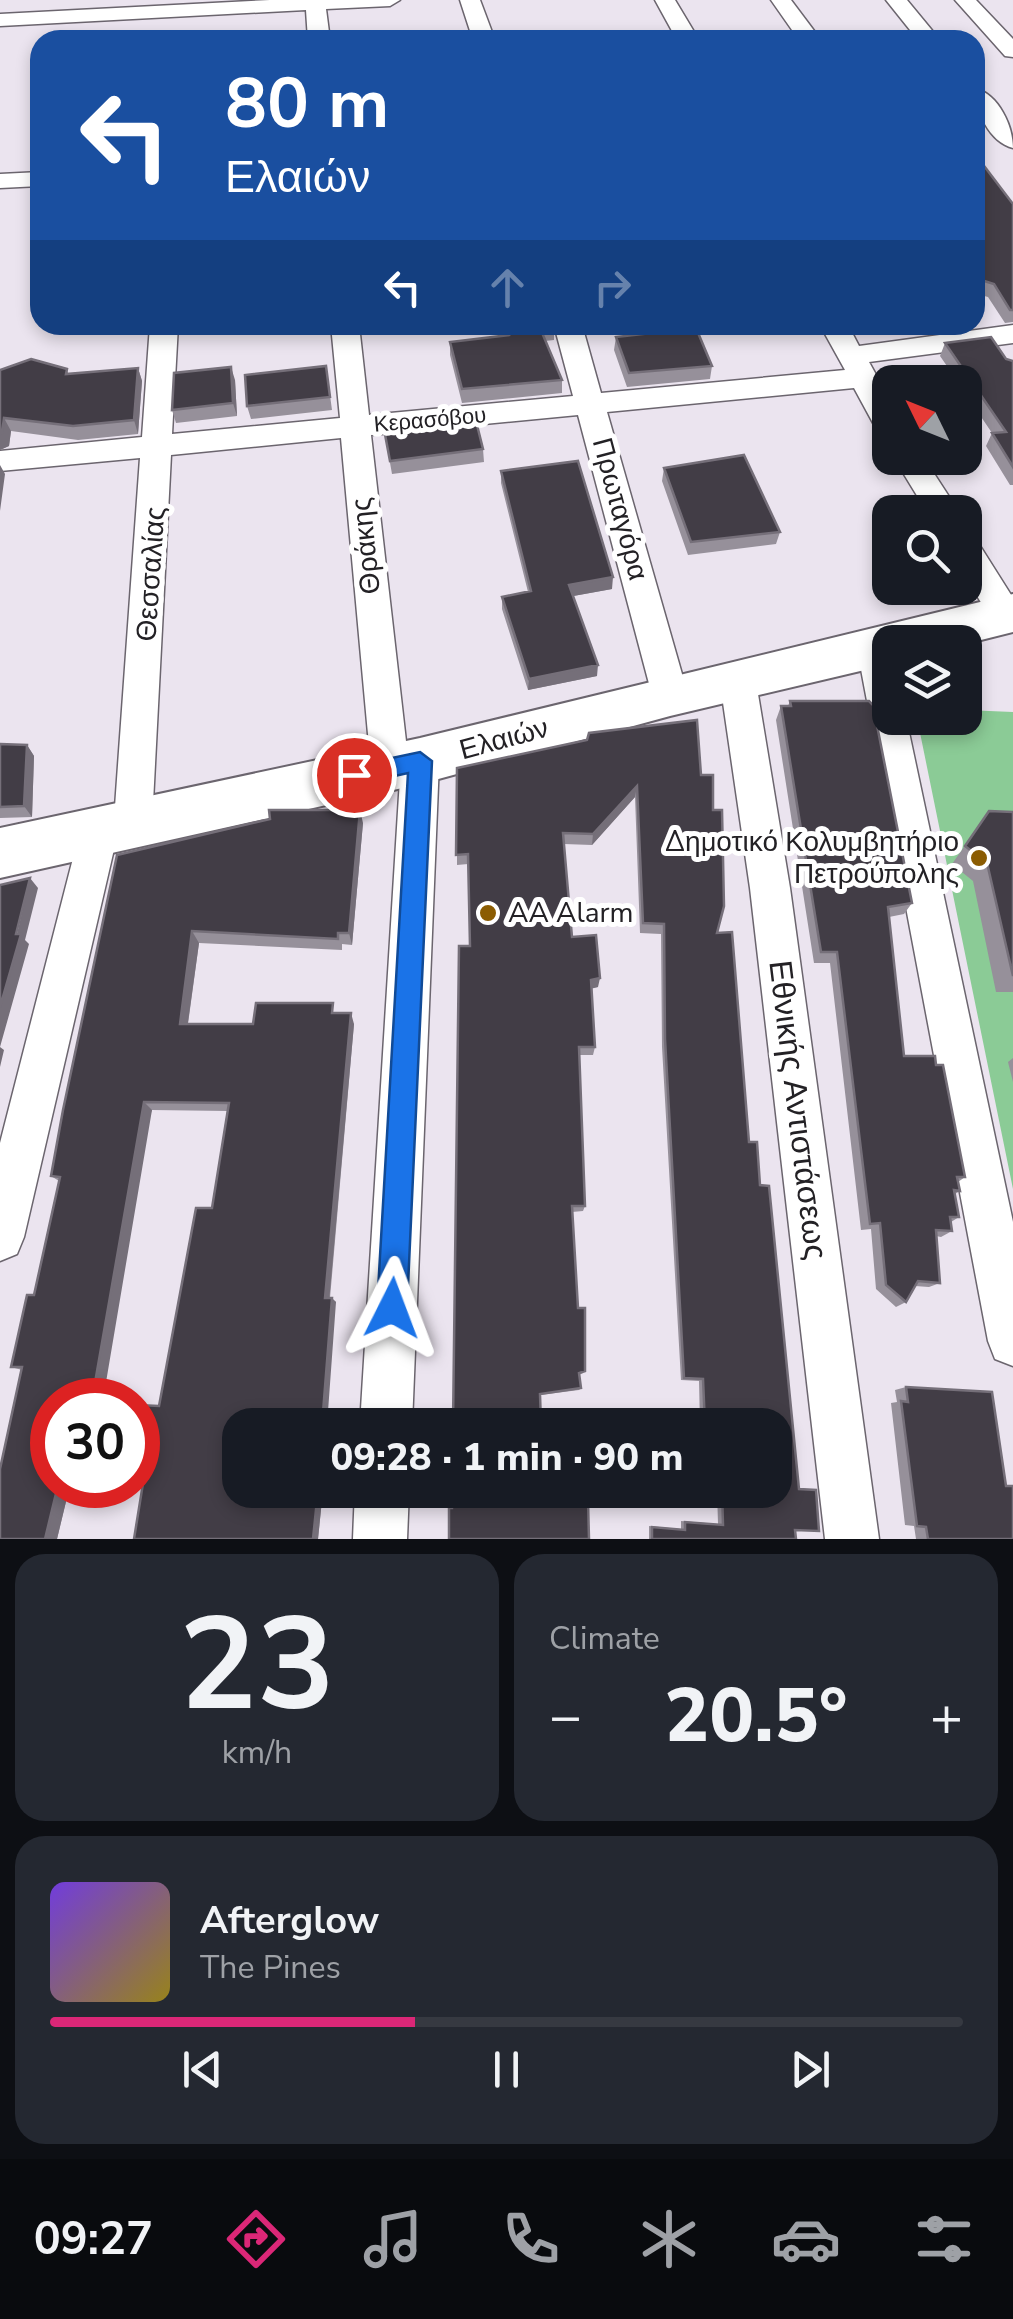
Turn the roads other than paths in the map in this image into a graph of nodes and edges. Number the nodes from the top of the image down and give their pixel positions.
1 (390, 0) edge
2 (470, 0) edge
3 (665, 0) edge
4 (781, 0) edge
5 (896, 0) edge
6 (965, 0) edge
7 (315, 2) edge
8 (179, 6) edge
9 (0, 20) edge
10 (73, 20) edge
11 (318, 30) edge
12 (480, 30) edge
13 (682, 30) edge
14 (802, 30) edge
15 (921, 30) edge
16 (1013, 51) edge
17 (988, 108) edge
18 (1013, 141) edge
19 (30, 180) edge
20 (0, 182) edge
21 (985, 316) edge
22 (164, 335) edge
23 (347, 335) edge
24 (571, 335) edge
25 (839, 335) edge
26 (1003, 335) edge
27 (1013, 364) edge
28 (855, 367) junction
29 (872, 396) edge
30 (592, 404) junction
31 (354, 427) junction
32 (160, 446) junction
33 (0, 461) edge
34 (982, 574) edge
35 (1009, 614) edge
36 (965, 625) edge
37 (872, 648) edge
38 (738, 682) junction
39 (670, 695) junction
40 (902, 735) edge
41 (405, 764) junction
42 (116, 826) junction
43 (0, 853) edge
44 (0, 1237) edge
45 (1013, 1341) edge
46 (386, 1408) edge
47 (381, 1508) edge
48 (380, 1539) edge
49 (852, 1539) edge

1 - 7 street
2 - 12 street
3 - 13 street
4 - 14 street
5 - 15 street
6 - 16 street
7 - 8 street
7 - 11 street
8 - 10 street
9 - 10 street
17 - 18 street
19 - 20 street
21 - 26 street
22 - 32 street, Θεσσαλίας
23 - 31 street, Θράκης
24 - 30 street, Πρωταγόρα
25 - 28 street
26 - 27 street
26 - 28 street, Κερασόβου
28 - 29 street
28 - 30 street, Κερασόβου
30 - 31 street, Κερασόβου
30 - 39 street, Πρωταγόρα
31 - 32 street, Κερασόβου
31 - 41 street, Θράκης
32 - 33 street, Κερασόβου
32 - 42 street, Θεσσαλίας
34 - 35 street
35 - 36 street, Ελαιών
37 - 38 street, Ελαιών
38 - 39 street, Ελαιών
38 - 49 street, Εθνικής Αντιστάσεως
39 - 41 street, Ελαιών
40 - 45 street
41 - 42 street, Ελαιών
41 - 46 street, Θράκης
42 - 43 street, Ελαιών
42 - 44 street, Θεσσαλίας
47 - 48 street

